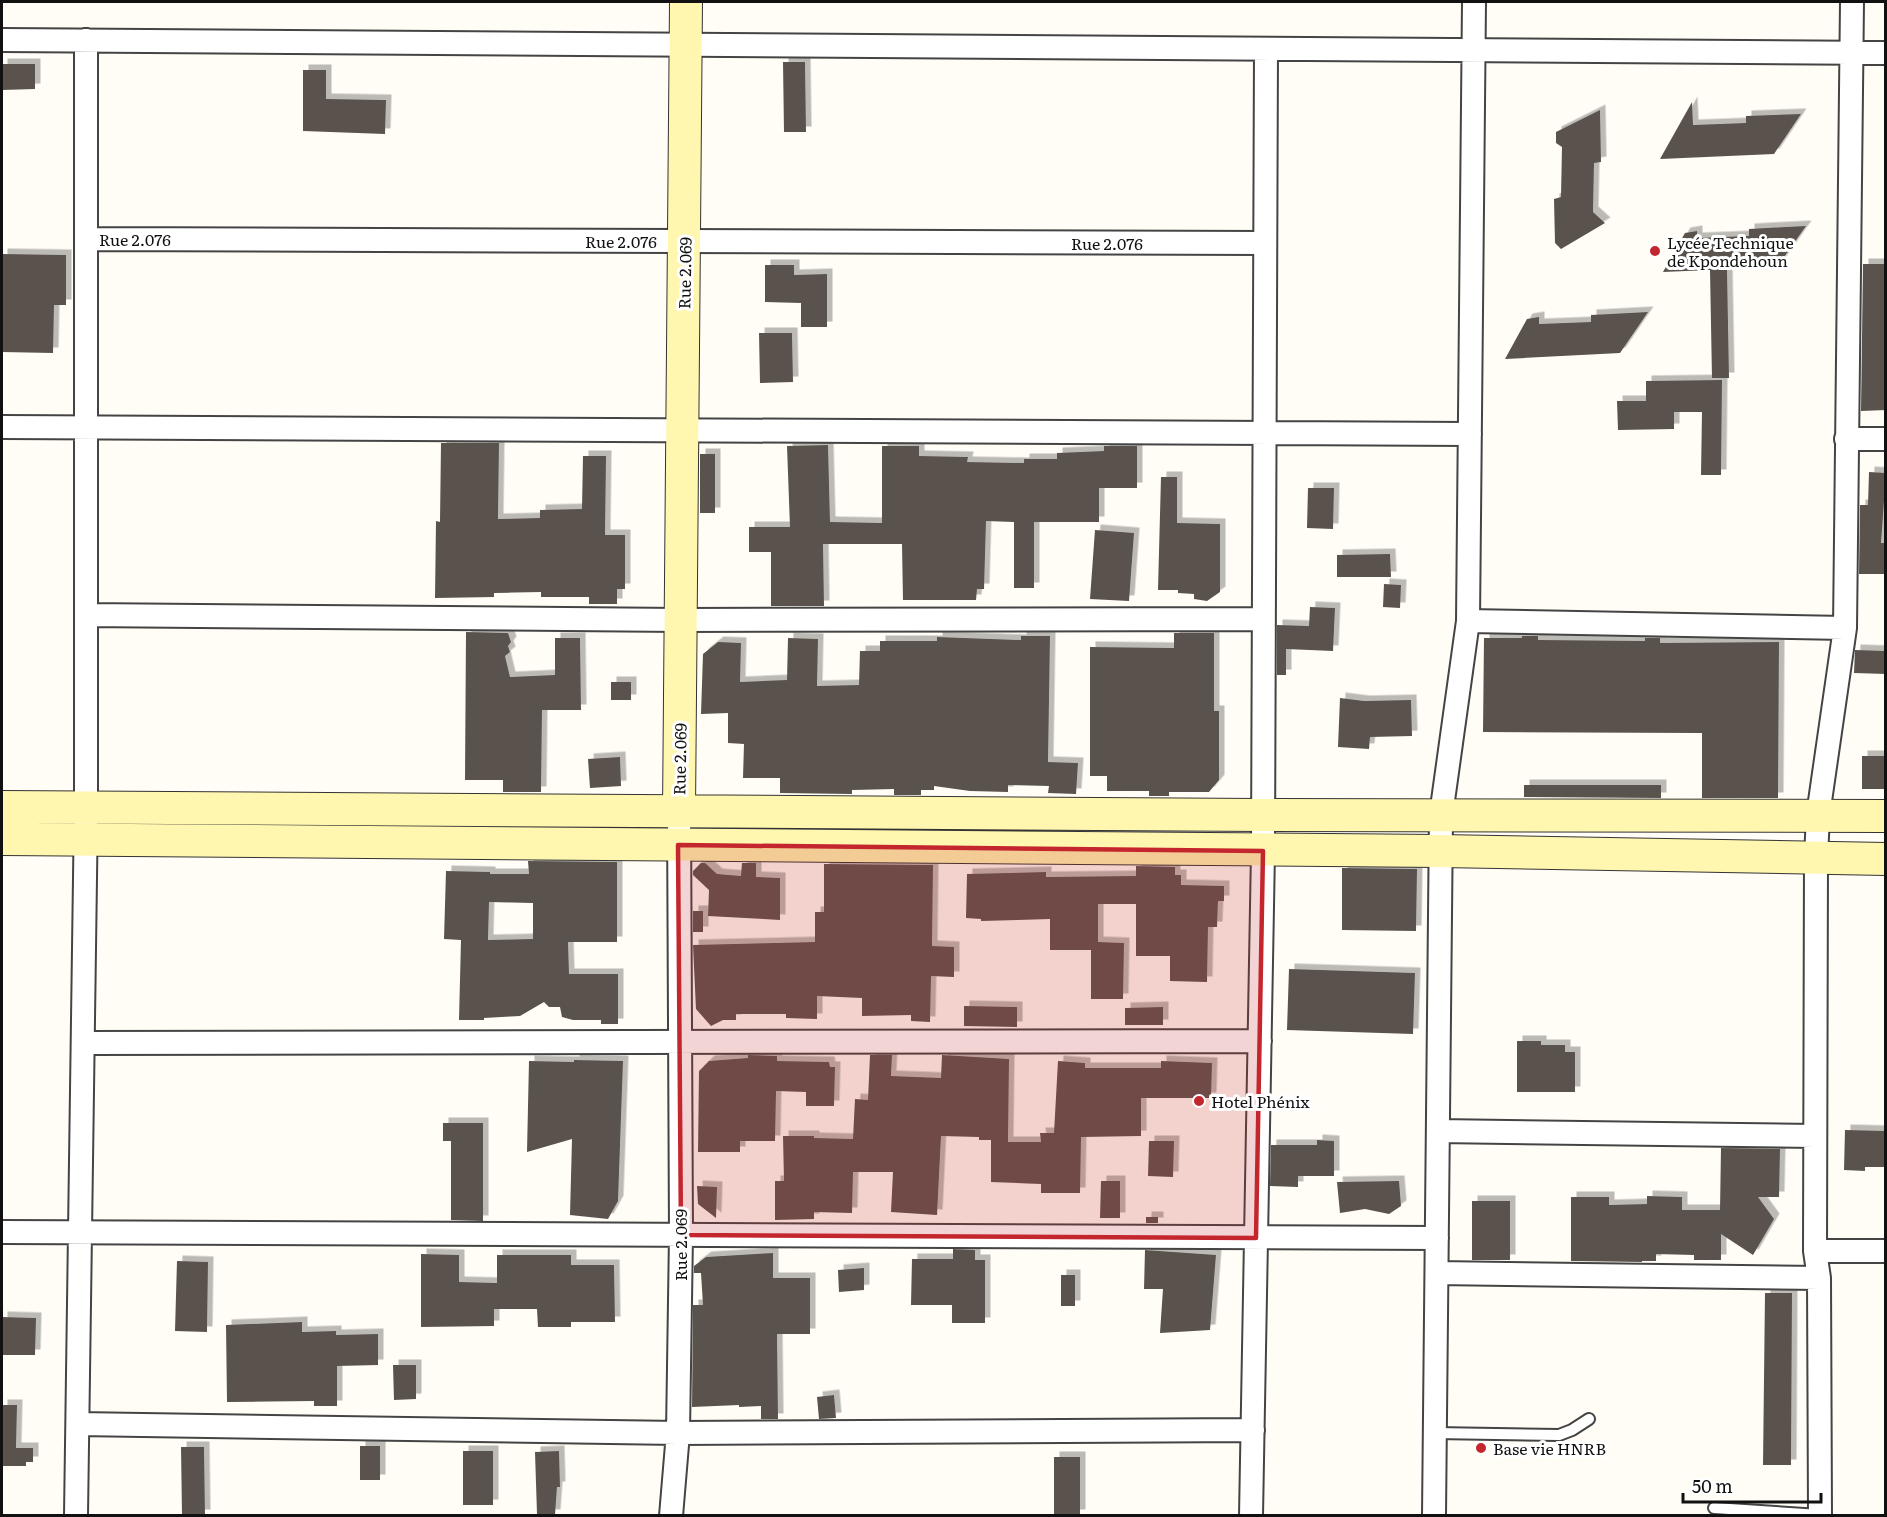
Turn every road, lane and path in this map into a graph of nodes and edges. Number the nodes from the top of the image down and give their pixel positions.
1 (686, 2) edge
2 (1474, 2) edge
3 (1851, 2) edge
4 (2, 40) edge
5 (86, 40) junction
6 (686, 45) junction
7 (1266, 49) junction
8 (1474, 50) junction
9 (1851, 53) junction
10 (1886, 53) edge
11 (86, 239) junction
12 (684, 241) junction
13 (1265, 243) junction
14 (2, 428) edge
15 (86, 428) junction
16 (682, 431) junction
17 (1264, 434) junction
18 (1470, 434) junction
19 (1846, 439) junction
20 (1886, 439) edge
21 (86, 615) junction
22 (1263, 619) junction
23 (681, 620) junction
24 (1468, 621) junction
25 (1845, 628) junction
26 (2, 807) edge
27 (86, 807) junction
28 (679, 811) junction
29 (1262, 815) junction
30 (1441, 815) junction
31 (1818, 815) junction
32 (1886, 816) edge
33 (2, 839) edge
34 (85, 840) junction
35 (678, 846) junction
36 (1263, 851) junction
37 (1440, 851) junction
38 (1816, 858) junction
39 (1886, 858) edge
40 (1260, 1041) junction
41 (679, 1042) junction
42 (82, 1043) junction
43 (1438, 1131) junction
44 (1815, 1136) junction
45 (2, 1232) edge
46 (80, 1232) junction
47 (681, 1235) junction
48 (1256, 1238) junction
49 (1437, 1238) junction
50 (1815, 1251) junction
51 (1886, 1251) edge
52 (1437, 1273) junction
53 (1819, 1278) junction
54 (1589, 1419) dead end
55 (78, 1424) junction
56 (1253, 1430) junction
57 (678, 1433) junction
58 (1435, 1433) junction
59 (1714, 1509) dead end
60 (76, 1515) edge
61 (671, 1515) edge
62 (1251, 1515) edge
63 (1434, 1515) edge
64 (1820, 1515) edge

1 - 6 street, Rue 2.069
2 - 8 street
3 - 9 street
4 - 5 street
5 - 6 street
5 - 11 street
6 - 7 street
6 - 12 street, Rue 2.069
7 - 8 street
7 - 13 street
8 - 9 street
8 - 18 street
9 - 10 street
9 - 19 street
11 - 12 street, Rue 2.076
11 - 15 street
12 - 13 street, Rue 2.076
12 - 16 street, Rue 2.069
13 - 17 street
14 - 15 street
15 - 16 street
15 - 21 street
16 - 17 street
16 - 23 street, Rue 2.069
17 - 18 street
17 - 22 street
18 - 24 street
19 - 20 street
19 - 25 street
21 - 23 street
21 - 27 street
22 - 23 street
22 - 29 street
23 - 28 street, Rue 2.069
24 - 25 street
24 - 30 street
25 - 31 street
26 - 27 street
27 - 28 street
27 - 34 street
28 - 29 street
28 - 35 street, Rue 2.069
29 - 30 street
29 - 36 street
30 - 31 street
30 - 37 street
31 - 32 street
31 - 38 street
33 - 34 street
34 - 35 street
34 - 42 street
35 - 36 street
35 - 41 street, Rue 2.069
36 - 37 street
36 - 40 street
37 - 38 street
37 - 43 street
38 - 39 street
38 - 44 street
40 - 41 street
40 - 48 street
41 - 42 street
41 - 47 street, Rue 2.069
42 - 46 street
43 - 44 street
43 - 49 street
44 - 50 street
45 - 46 street
46 - 47 street
46 - 55 street
47 - 48 street
47 - 57 street, Rue 2.069
48 - 49 street
48 - 56 street
49 - 52 street
50 - 51 street
50 - 53 street
52 - 53 street
52 - 58 street
53 - 64 street
54 - 58 lane
55 - 57 street
55 - 60 street
56 - 57 street
56 - 62 street
57 - 61 street, Rue 2.069
58 - 63 street
59 - 64 lane

